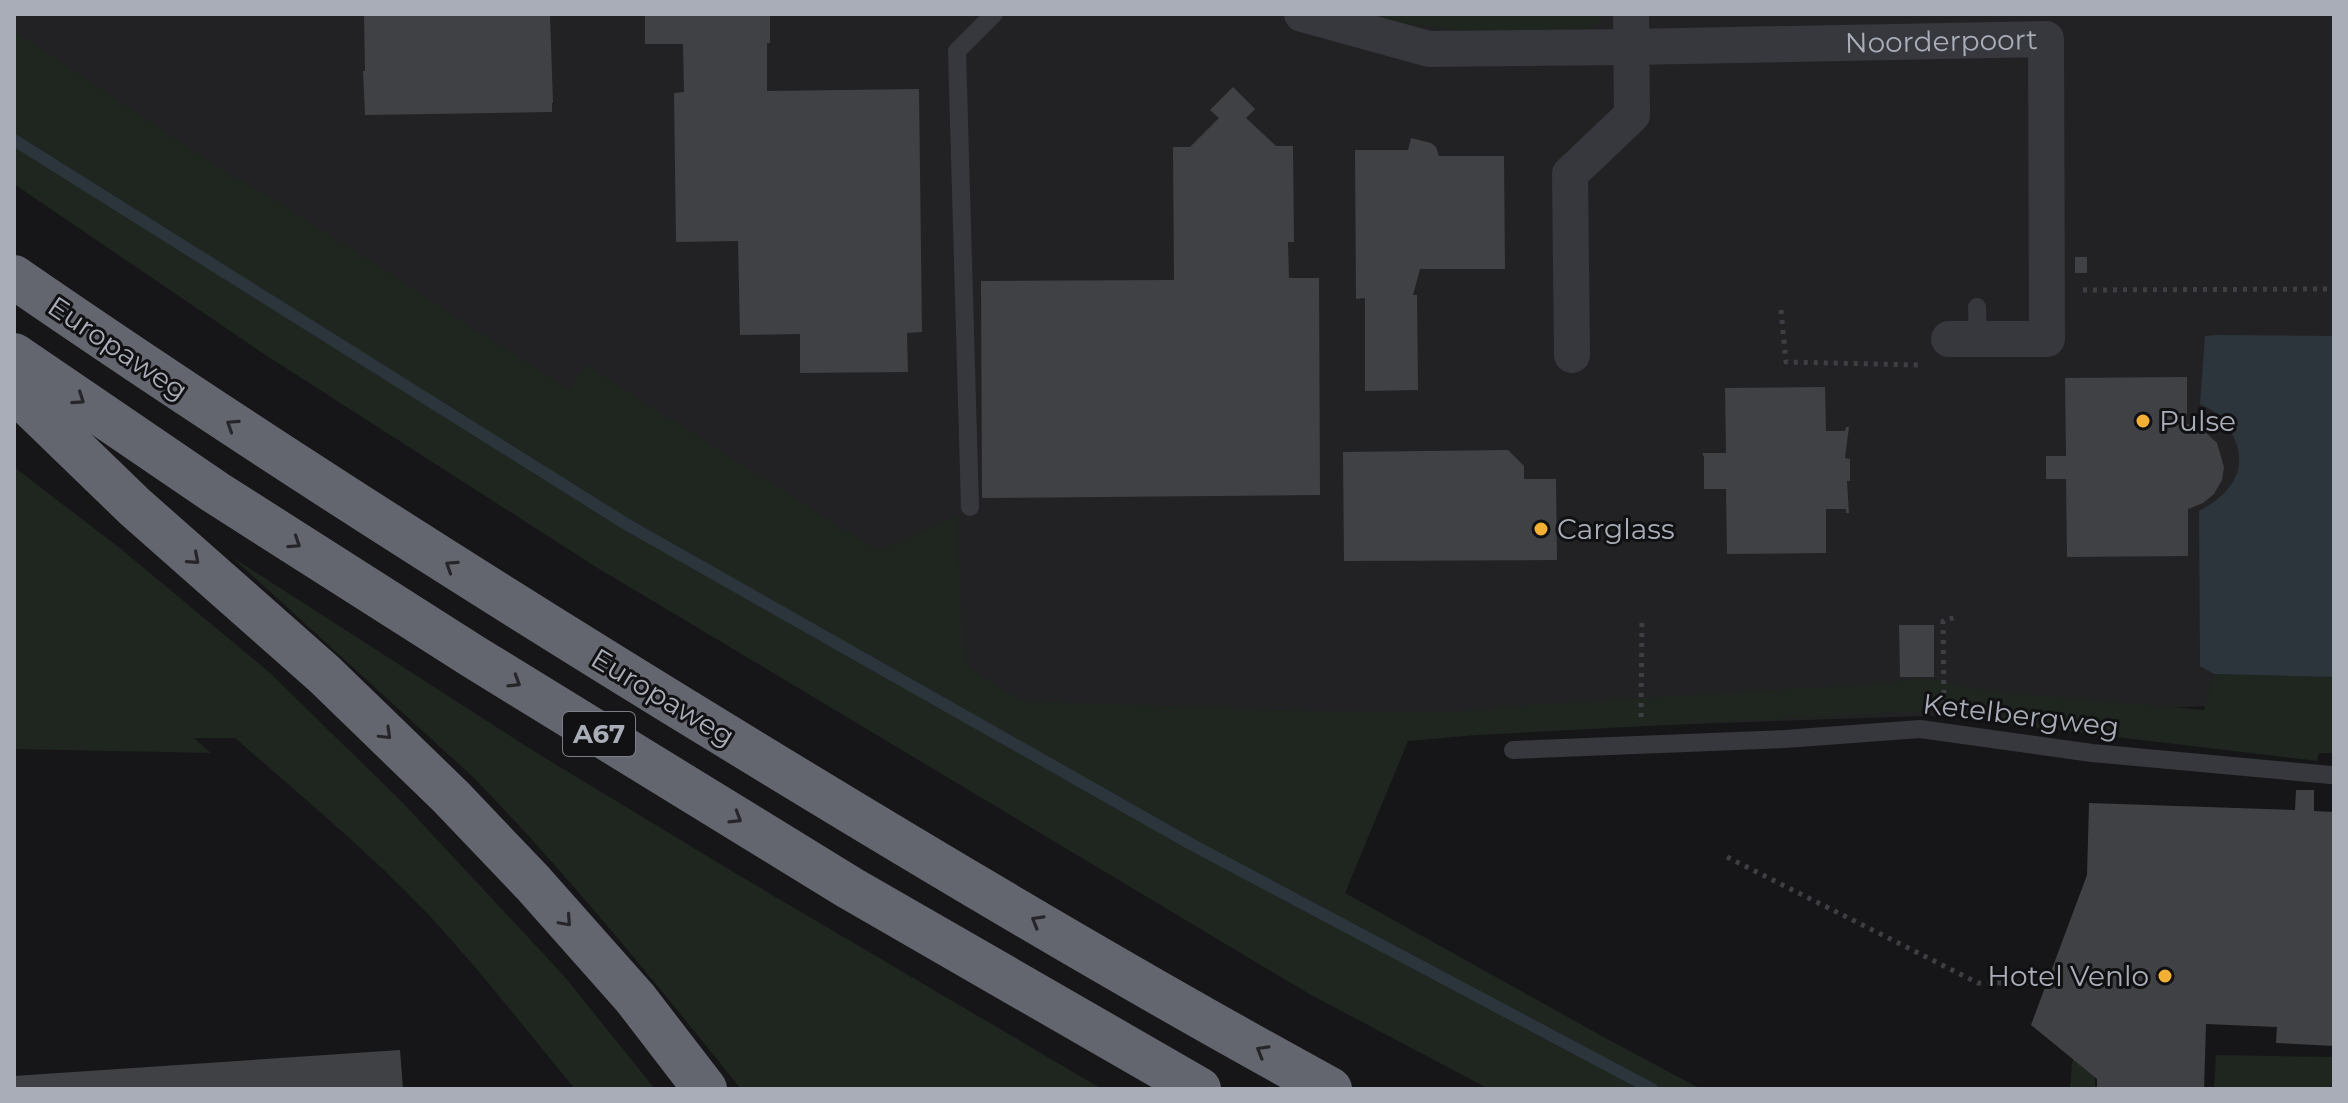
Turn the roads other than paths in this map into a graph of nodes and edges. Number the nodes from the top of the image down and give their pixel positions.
1 (994, 14) edge
2 (1302, 14) edge
3 (1631, 31) edge
4 (14, 277) edge
5 (1959, 337) road end
6 (14, 355) edge
7 (1572, 355) dead end
8 (14, 390) edge
9 (970, 507) dead end
10 (1513, 750) dead end
11 (2331, 775) dead end
12 (705, 1089) edge
13 (1199, 1089) edge
14 (1330, 1089) edge

1 - 9 lane
2 - 3 street, Noorderpoort
3 - 5 street, Noorderpoort
3 - 7 street
14 -> 4 highway, Europaweg / A67
6 -> 13 highway, A67
8 -> 12 highway
10 - 11 lane, Ketelbergweg

